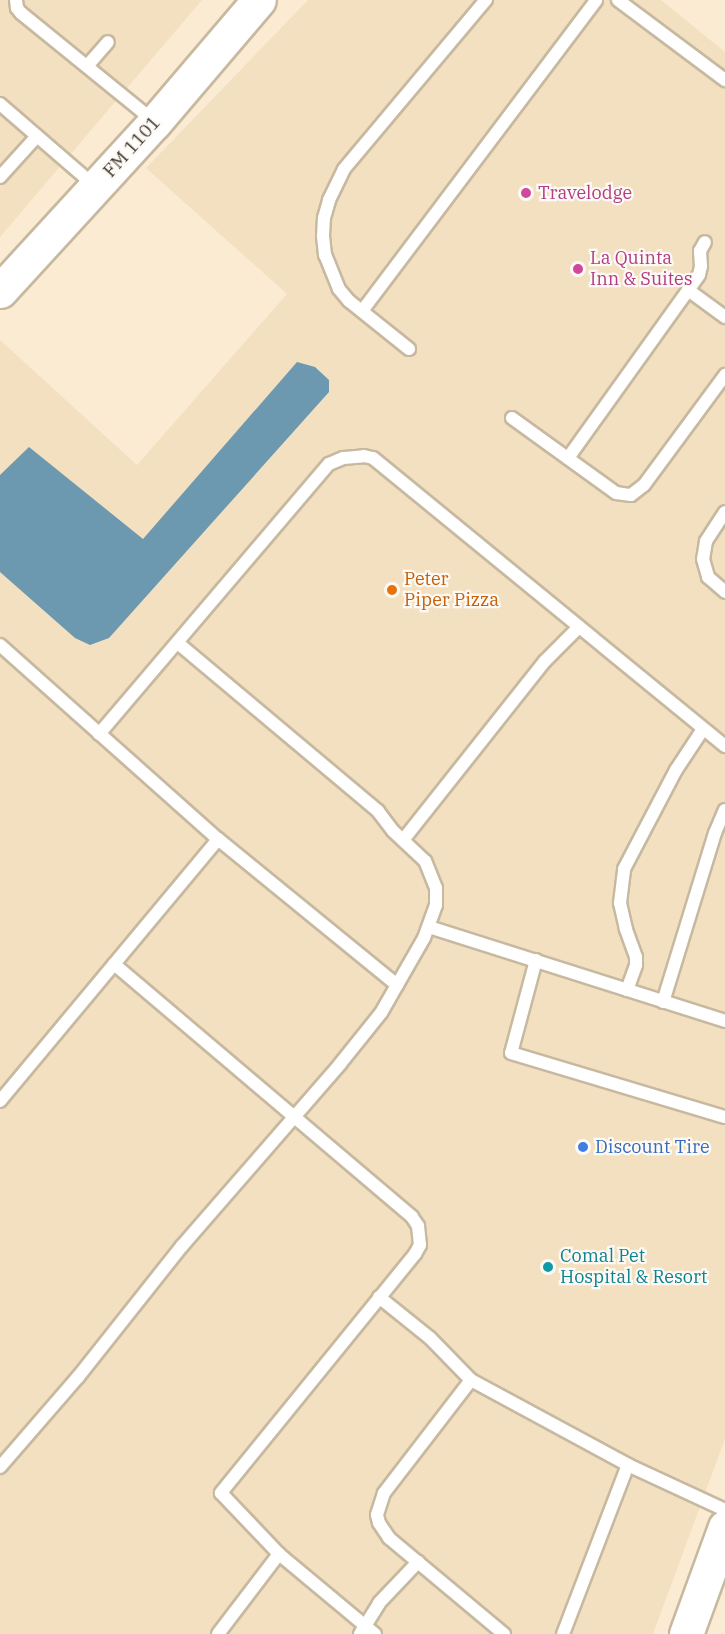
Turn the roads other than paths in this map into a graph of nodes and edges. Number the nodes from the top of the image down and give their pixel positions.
1 (16, 0) edge
2 (259, 0) edge
3 (486, 0) edge
4 (596, 0) edge
5 (618, 0) edge
6 (108, 42) dead end
7 (88, 65) junction
8 (725, 80) edge
9 (0, 104) edge
10 (155, 122) junction
11 (37, 136) junction
12 (0, 177) edge
13 (96, 187) junction
14 (705, 242) dead end
15 (688, 290) junction
16 (0, 291) edge
17 (362, 311) junction
18 (725, 317) edge
19 (409, 349) dead end
20 (725, 375) edge
21 (512, 418) dead end
22 (568, 458) junction
23 (725, 512) edge
24 (725, 592) edge
25 (579, 627) junction
26 (178, 643) junction
27 (0, 645) edge
28 (703, 729) junction
29 (99, 734) junction
30 (725, 746) edge
31 (725, 810) edge
32 (218, 839) junction
33 (403, 840) junction
34 (429, 927) junction
35 (536, 960) junction
36 (114, 964) junction
37 (397, 985) junction
38 (627, 990) junction
39 (663, 1002) junction
40 (725, 1021) edge
41 (0, 1101) edge
42 (725, 1117) edge
43 (293, 1118) junction
44 (379, 1297) junction
45 (471, 1380) junction
46 (628, 1465) junction
47 (0, 1467) edge
48 (725, 1510) edge
49 (725, 1527) edge
50 (279, 1554) junction
51 (418, 1562) junction
52 (363, 1629) edge
53 (218, 1634) edge
54 (375, 1634) edge
55 (504, 1634) edge
56 (563, 1634) edge
57 (686, 1634) edge

1 - 7 lane
2 - 10 main road, FM 1101 / FM 1101
3 - 17 lane
4 - 17 lane
5 - 8 lane
6 - 7 lane
7 - 10 lane
9 - 11 lane
10 - 13 main road, FM 1101 / FM 1101
11 - 12 lane
11 - 13 lane
13 - 16 main road, FM 1101 / FM 1101
14 - 15 lane
15 - 18 lane
15 - 22 lane
17 - 19 lane
20 - 22 lane
21 - 22 lane
23 - 24 lane
25 - 26 lane
25 - 28 lane
25 - 33 lane
26 - 29 lane
26 - 33 lane
27 - 29 lane
28 - 30 lane
28 - 38 lane
29 - 32 lane
31 - 39 lane
32 - 36 lane
32 - 37 lane
33 - 34 lane
34 - 35 lane
34 - 37 lane
35 - 38 lane
35 - 42 lane
36 - 41 lane
36 - 43 lane
37 - 43 lane
38 - 39 lane
39 - 40 lane
43 - 44 lane
43 - 47 lane
44 - 45 lane
44 - 50 lane
45 - 46 lane
45 - 51 lane
46 - 48 lane
46 - 56 lane
49 - 57 main road
50 - 52 lane
50 - 53 lane
51 - 52 lane
51 - 55 lane
52 - 54 lane

